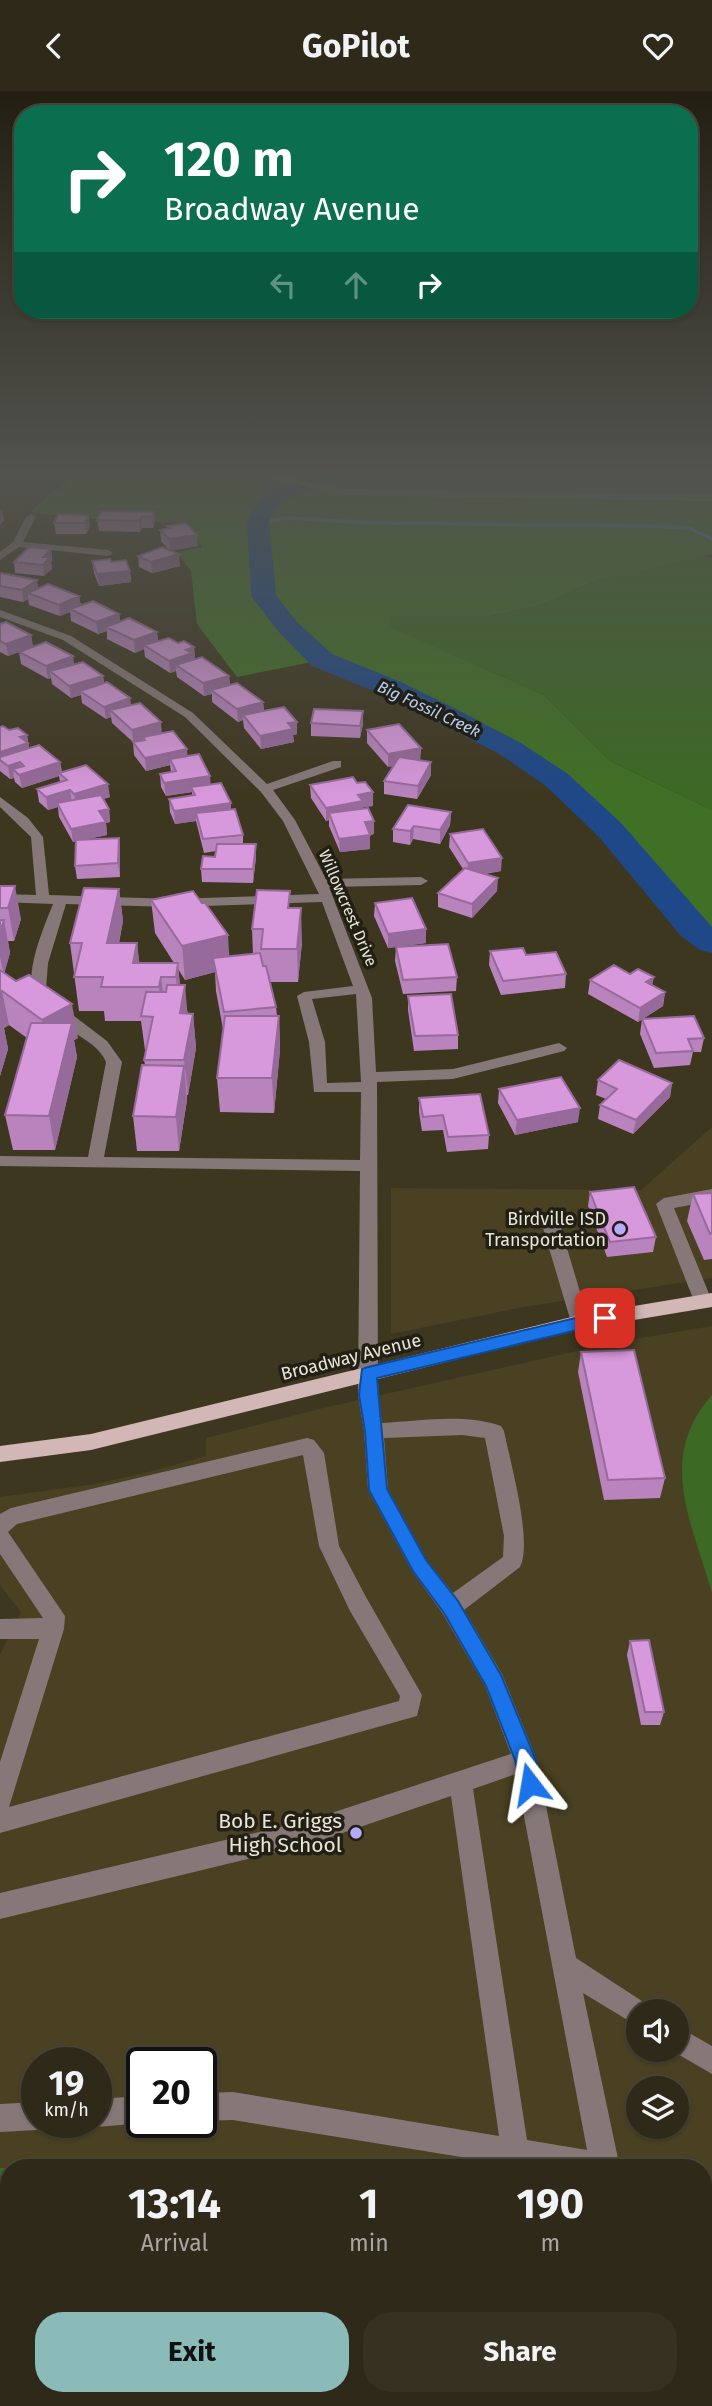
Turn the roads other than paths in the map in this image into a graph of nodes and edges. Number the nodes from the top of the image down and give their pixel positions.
1 (0, 613) edge
2 (337, 764) dead end
3 (265, 789) junction
4 (0, 801) edge
5 (421, 881) dead end
6 (321, 883) junction
7 (0, 898) edge
8 (43, 898) junction
9 (327, 898) junction
10 (61, 899) junction
11 (362, 989) junction
12 (559, 1048) dead end
13 (369, 1082) junction
14 (0, 1161) edge
15 (95, 1162) junction
16 (369, 1166) junction
17 (712, 1195) edge
18 (550, 1218) dead end
19 (707, 1301) edge
20 (580, 1322) junction
21 (368, 1373) junction
22 (374, 1431) junction
23 (0, 1454) edge
24 (0, 1527) edge
25 (0, 1537) edge
26 (451, 1607) junction
27 (0, 1629) edge
28 (53, 1629) junction
29 (525, 1760) junction
30 (460, 1780) junction
31 (0, 1800) edge
32 (0, 1821) edge
33 (0, 1906) edge
34 (565, 1966) junction
35 (626, 2006) edge
36 (689, 2047) edge
37 (712, 2061) edge
38 (217, 2106) edge
39 (21, 2117) edge
40 (0, 2118) edge
41 (505, 2157) edge
42 (523, 2159) edge
43 (603, 2159) edge

1 - 3 street, Willowcrest Drive
2 - 3 street
3 - 6 street, Willowcrest Drive
4 - 8 street
5 - 6 street
6 - 9 street, Willowcrest Drive
7 - 8 street
8 - 10 street
9 - 10 street
9 - 11 street, Willowcrest Drive
10 - 15 street
11 - 13 street, Willowcrest Drive
11 - 13 street
12 - 13 street
13 - 16 street, Willowcrest Drive
14 - 15 street
15 - 16 street
16 - 21 street, Willowcrest Drive
17 - 19 street
18 - 20 street
19 - 20 main road, Broadway Avenue
20 - 21 main road, Broadway Avenue
21 - 22 street, Willowcrest Drive
21 - 23 main road, Broadway Avenue
22 - 26 street, Willowcrest Drive
22 - 26 street
24 - 32 street
25 - 28 street
26 - 29 street, Willowcrest Drive
27 - 28 street
28 - 31 street
29 - 30 street
29 - 34 street, Willowcrest Drive
30 - 33 street
30 - 41 street
34 - 35 street
34 - 43 street, Willowcrest Drive
36 - 37 street
38 - 41 street
39 - 40 street
41 - 42 street

